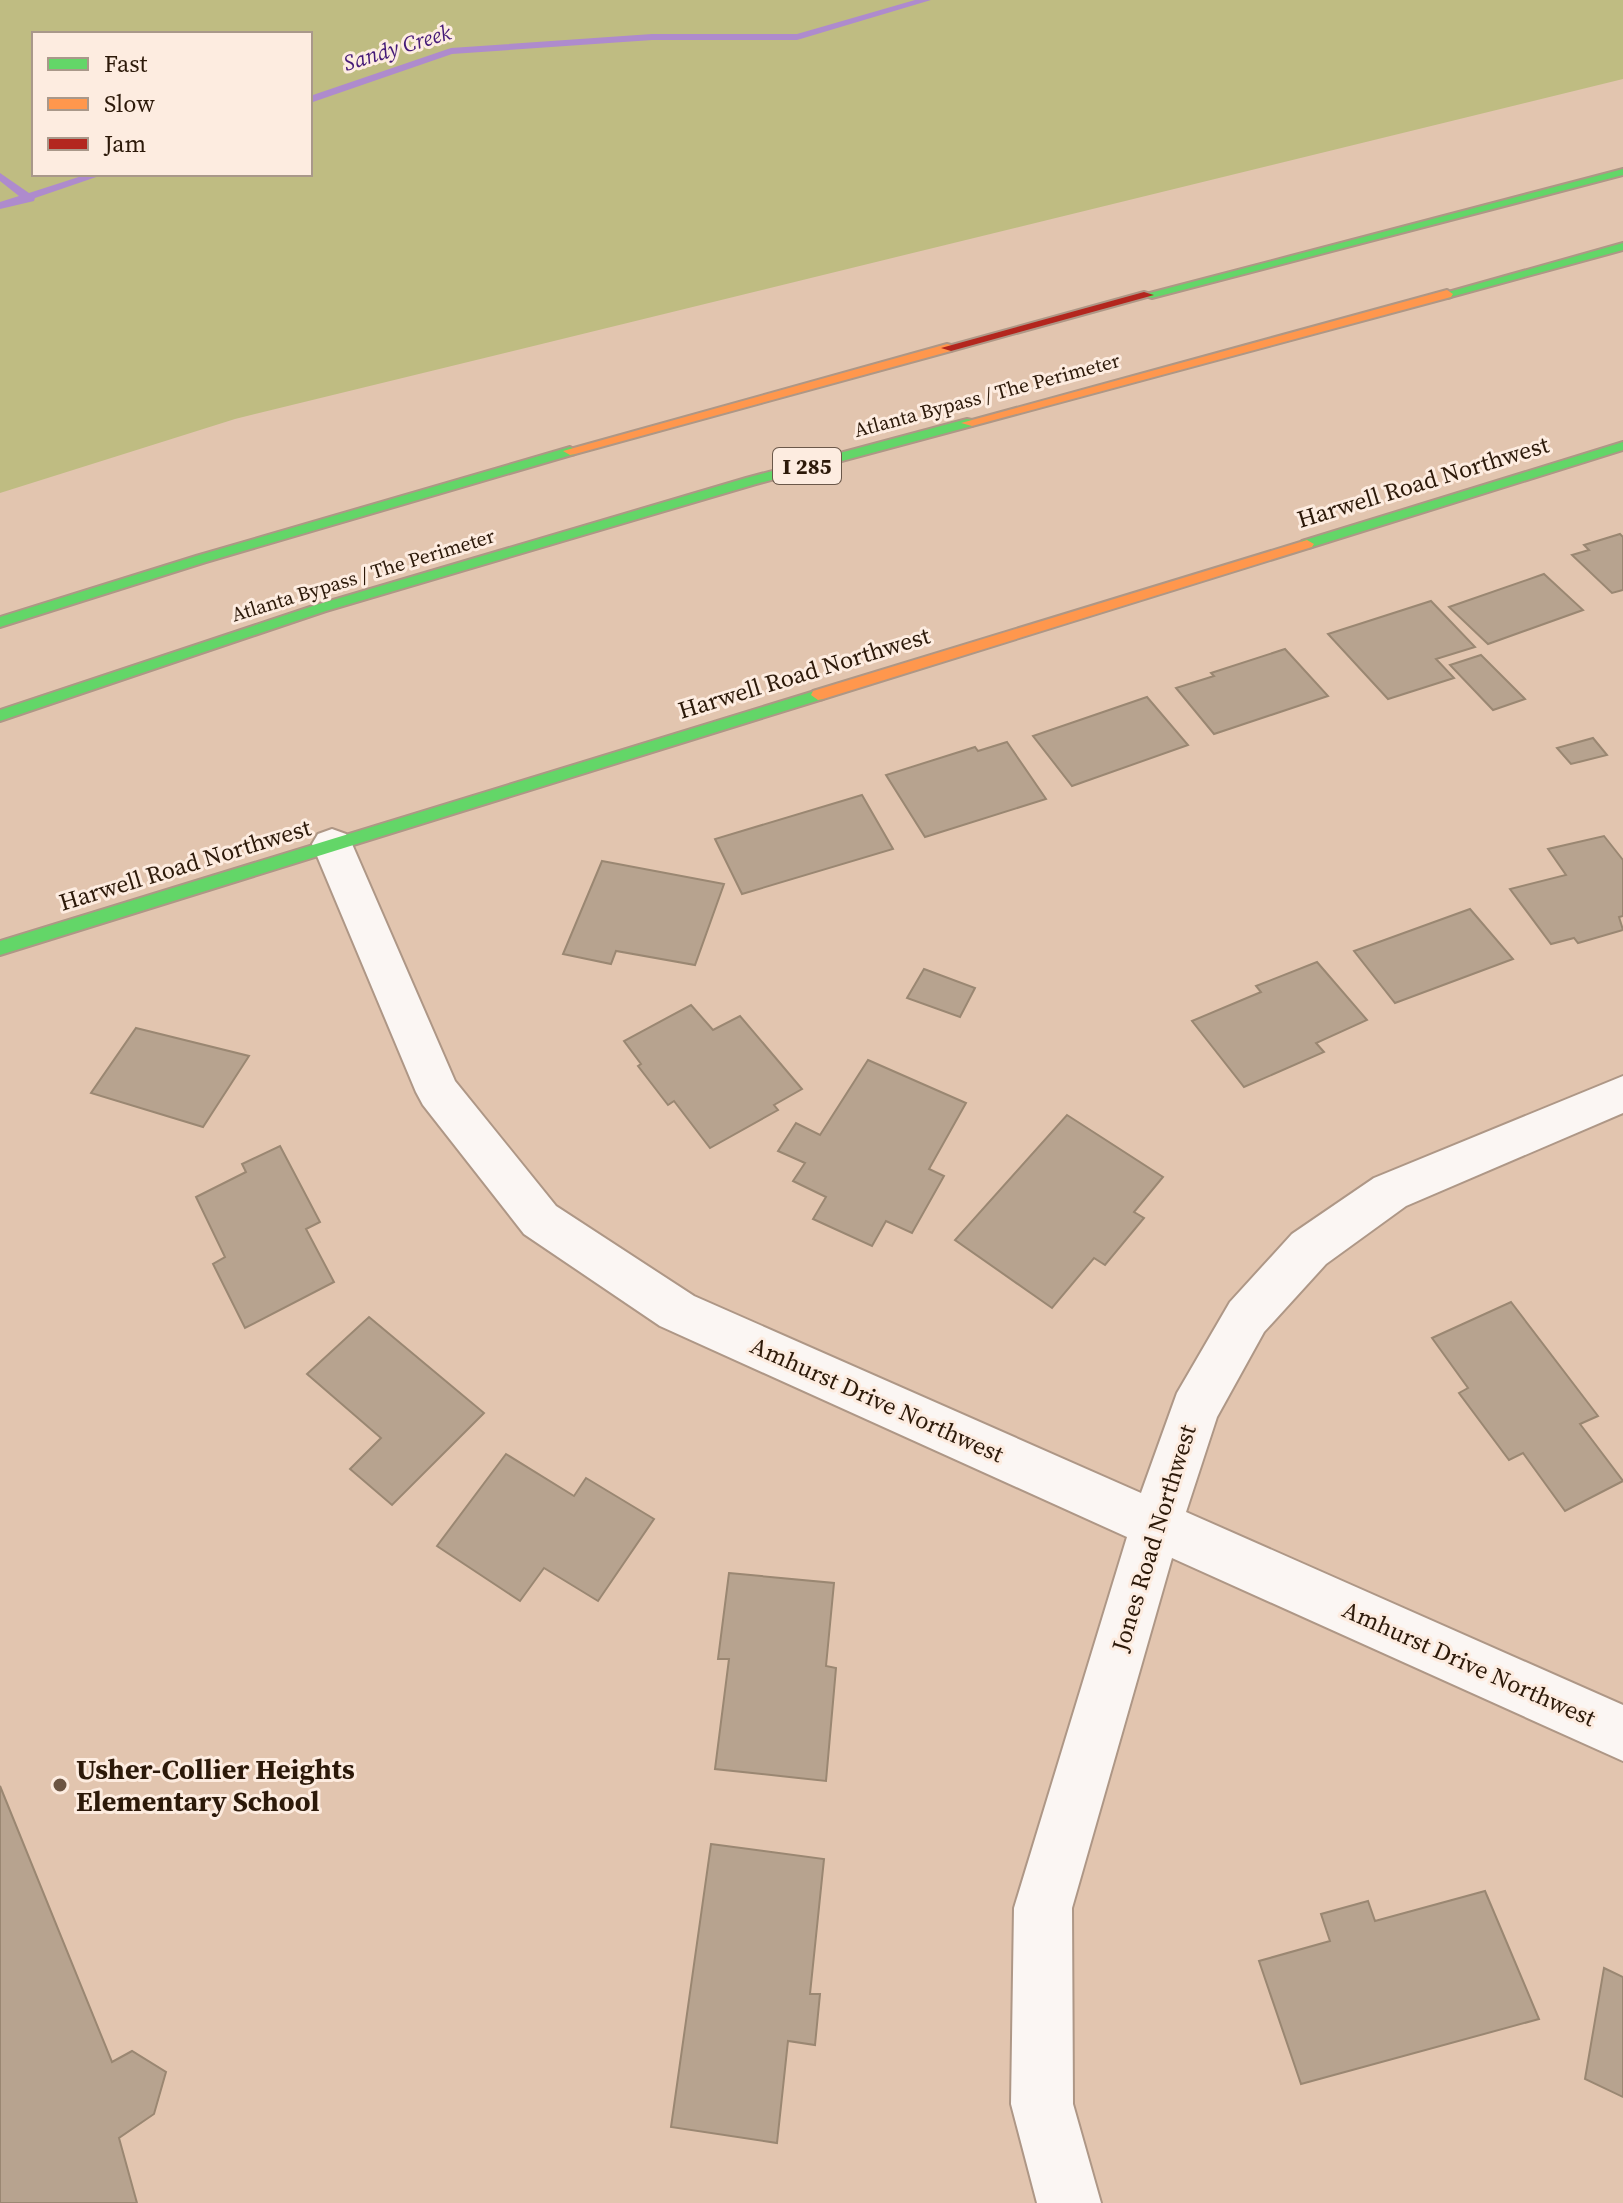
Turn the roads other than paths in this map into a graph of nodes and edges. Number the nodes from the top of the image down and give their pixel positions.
1 (1623, 172) edge
2 (1623, 246) edge
3 (1623, 446) edge
4 (0, 622) edge
5 (0, 716) edge
6 (332, 844) junction
7 (0, 948) edge
8 (1623, 1094) edge
9 (1156, 1525) junction
10 (1623, 1733) edge
11 (1069, 2203) edge

1 - 4 main road
2 - 5 main road, Atlanta Bypass / The Perimeter / I 285
3 - 6 main road, Harwell Road Northwest
6 - 7 main road, Harwell Road Northwest
6 - 9 street, Amhurst Drive Northwest
8 - 9 street, Jones Road Northwest
9 - 10 street, Amhurst Drive Northwest
9 - 11 street, Jones Road Northwest

